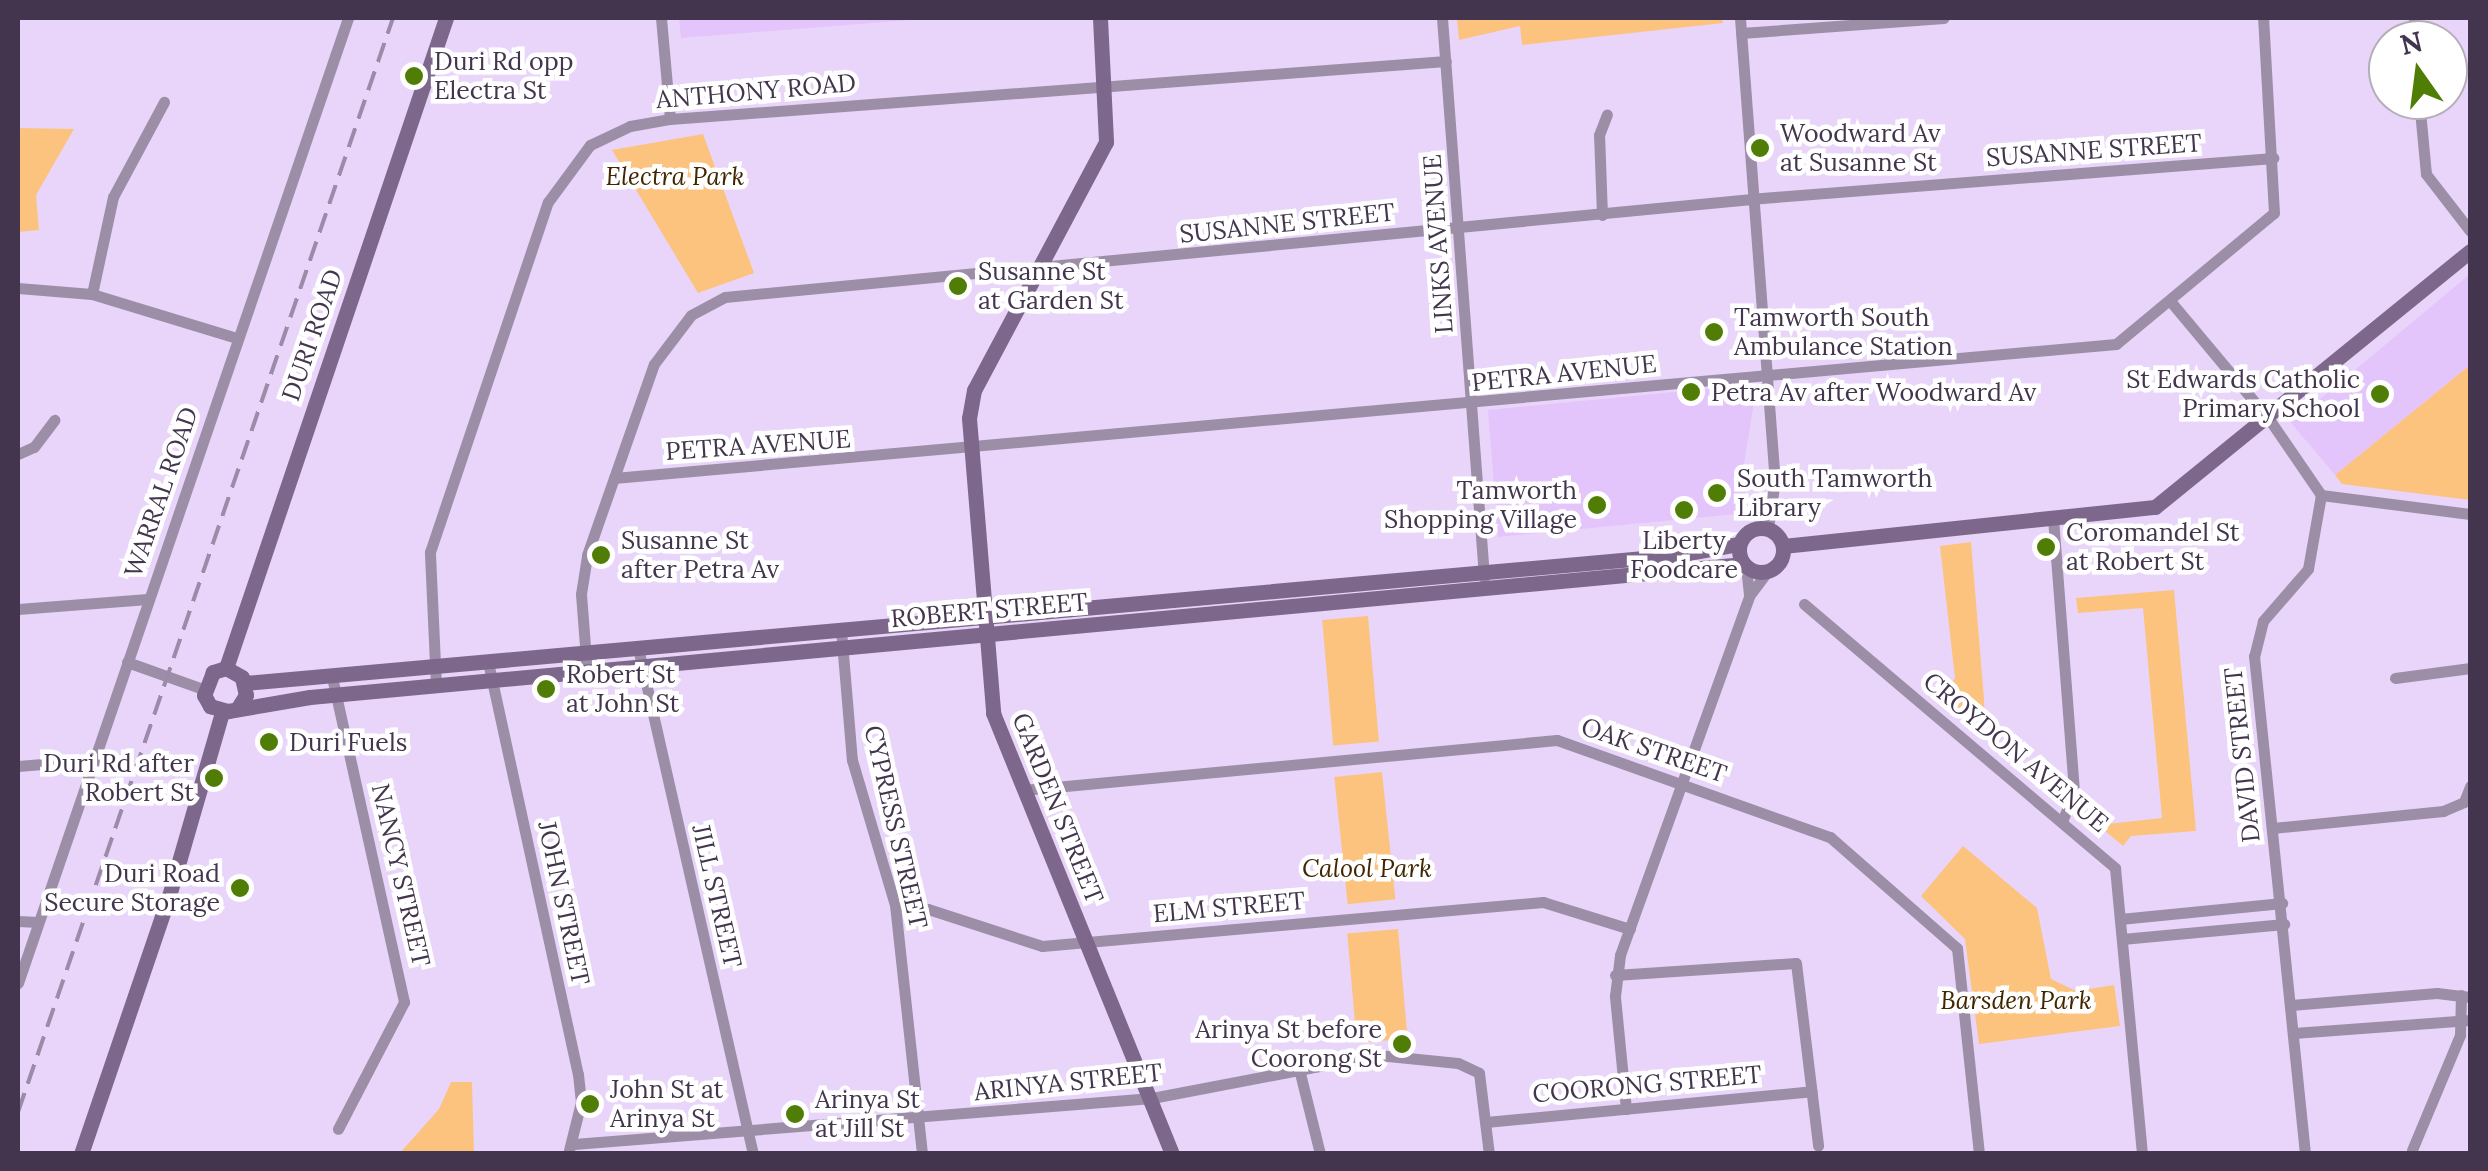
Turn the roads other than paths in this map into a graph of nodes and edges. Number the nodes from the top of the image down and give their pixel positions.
1 (348, 18) edge
2 (446, 18) edge
3 (661, 18) edge
4 (1100, 18) edge
5 (1442, 18) edge
6 (1740, 18) edge
7 (1943, 18) edge
8 (2263, 18) edge
9 (1741, 33) junction
10 (1446, 60) junction
11 (1105, 86) junction
12 (164, 102) dead end
13 (1608, 114) dead end
14 (670, 119) junction
15 (2422, 120) edge
16 (2273, 158) junction
17 (1754, 199) junction
18 (1602, 214) junction
19 (1460, 228) junction
20 (2470, 231) edge
21 (2470, 250) edge
22 (1038, 269) junction
23 (18, 288) edge
24 (92, 294) junction
25 (2171, 302) junction
26 (237, 338) junction
27 (1766, 374) junction
28 (1472, 406) junction
29 (2269, 419) junction
30 (54, 420) dead end
31 (972, 451) junction
32 (18, 454) edge
33 (614, 478) junction
34 (2321, 495) junction
35 (2470, 514) edge
36 (2052, 518) junction
37 (1768, 529) junction
38 (1740, 544) junction
39 (1783, 546) junction
40 (1745, 565) junction
41 (1768, 571) junction
42 (1484, 579) junction
43 (1749, 596) junction
44 (148, 599) junction
45 (1804, 604) dead end
46 (18, 608) edge
47 (984, 617) junction
48 (841, 630) junction
49 (986, 636) junction
50 (638, 648) junction
51 (843, 649) junction
52 (585, 653) junction
53 (127, 662) junction
54 (488, 662) junction
55 (432, 666) junction
56 (642, 666) junction
57 (226, 668) junction
58 (2470, 668) edge
59 (587, 672) junction
60 (332, 677) junction
61 (2395, 678) dead end
62 (492, 682) junction
63 (245, 683) junction
64 (436, 686) junction
65 (203, 689) junction
66 (336, 695) junction
67 (239, 706) junction
68 (222, 712) junction
69 (91, 760) junction
70 (18, 766) edge
71 (1682, 782) junction
72 (2470, 786) edge
73 (1024, 790) junction
74 (2063, 819) junction
75 (2272, 828) junction
76 (2282, 902) junction
77 (895, 905) junction
78 (2120, 919) junction
79 (18, 921) edge
80 (38, 922) junction
81 (2284, 924) junction
82 (1630, 929) junction
83 (2122, 939) junction
84 (1086, 942) junction
85 (1614, 975) junction
86 (18, 982) edge
87 (2466, 996) edge
88 (2291, 1005) junction
89 (2466, 1019) edge
90 (2294, 1033) junction
91 (1299, 1069) junction
92 (1812, 1091) junction
93 (1152, 1098) junction
94 (1626, 1109) junction
95 (917, 1119) junction
96 (1486, 1122) junction
97 (338, 1129) dead end
98 (747, 1130) junction
99 (1818, 1146) dead end
100 (571, 1149) edge
101 (2412, 1150) dead end
102 (81, 1154) edge
103 (754, 1154) edge
104 (922, 1154) edge
105 (1172, 1154) edge
106 (1320, 1154) edge
107 (1489, 1154) edge
108 (1979, 1154) edge
109 (2142, 1154) edge
110 (2305, 1154) edge

1 - 26 street, WARRAL ROAD
2 - 57 street, DURI ROAD
3 - 14 street
4 - 11 street, GARDEN STREET
5 - 10 street, LINKS AVENUE
6 - 9 street
7 - 9 street
8 - 16 street, PETRA AVENUE
9 - 17 street
10 - 11 street, ANTHONY ROAD
10 - 19 street, LINKS AVENUE
11 - 14 street, ANTHONY ROAD
11 - 22 street, GARDEN STREET
12 - 24 street
13 - 18 street
14 - 55 street, ANTHONY ROAD
15 - 20 street
16 - 17 street, SUSANNE STREET
16 - 25 street, PETRA AVENUE
17 - 18 street, SUSANNE STREET
17 - 27 street
18 - 19 street, SUSANNE STREET
19 - 22 street, SUSANNE STREET
19 - 28 street, LINKS AVENUE
21 - 29 street
22 - 31 street, GARDEN STREET
22 - 33 street, SUSANNE STREET
23 - 24 street
24 - 26 street
25 - 27 street, PETRA AVENUE
25 - 29 street
26 - 44 street, WARRAL ROAD
27 - 28 street, PETRA AVENUE
27 - 37 street
28 - 31 street, PETRA AVENUE
28 - 42 street, LINKS AVENUE
29 - 34 street
29 - 36 street
30 - 32 street
31 - 33 street, PETRA AVENUE
31 - 47 street, GARDEN STREET
33 - 52 street, SUSANNE STREET
34 - 35 street
34 - 75 street, DAVID STREET
36 - 39 street
36 - 74 street
37 - 38 street
37 - 39 street
38 - 40 street
38 - 42 street, ROBERT STREET
39 - 41 street
40 - 41 street
40 - 42 street, ROBERT STREET
40 - 43 street
41 - 43 street
42 - 47 street, ROBERT STREET
42 - 49 street, ROBERT STREET
43 - 71 street
44 - 46 street
44 - 53 street, WARRAL ROAD
45 - 74 street, CROYDON AVENUE
47 - 48 street, ROBERT STREET
47 - 49 street, GARDEN STREET
48 - 50 street, ROBERT STREET
48 - 51 street, CYPRESS STREET
49 - 51 street, ROBERT STREET
49 - 73 street, GARDEN STREET
50 - 52 street, ROBERT STREET
50 - 56 street, JILL STREET
51 - 56 street, ROBERT STREET
51 - 77 street, CYPRESS STREET
52 - 54 street, ROBERT STREET
52 - 59 street, SUSANNE STREET
53 - 65 street
53 - 69 street, WARRAL ROAD
54 - 55 street, ROBERT STREET
54 - 62 street, JOHN STREET
55 - 60 street, ROBERT STREET
55 - 64 street, ANTHONY ROAD
56 - 59 street, ROBERT STREET
56 - 98 street, JILL STREET
57 - 63 street
57 - 65 street
58 - 61 street
59 - 62 street, ROBERT STREET
60 - 63 street, ROBERT STREET
60 - 66 street, NANCY STREET
62 - 64 street, ROBERT STREET
62 - 100 street, JOHN STREET
63 - 67 street
64 - 66 street, ROBERT STREET
65 - 68 street
66 - 67 street, ROBERT STREET
66 - 97 street, NANCY STREET
67 - 68 street
68 - 102 street
69 - 70 street
69 - 80 street, WARRAL ROAD
71 - 73 street, OAK STREET
71 - 82 street
71 - 108 street, OAK STREET
72 - 75 street
73 - 84 street, GARDEN STREET
74 - 78 street, CROYDON AVENUE
75 - 76 street, DAVID STREET
76 - 78 street
76 - 81 street, DAVID STREET
77 - 84 street, ELM STREET
77 - 95 street, CYPRESS STREET
78 - 83 street, CROYDON AVENUE
79 - 80 street
80 - 86 street, WARRAL ROAD
81 - 83 street
81 - 88 street, DAVID STREET
82 - 84 street, ELM STREET
82 - 85 street
83 - 109 street, CROYDON AVENUE
84 - 93 street, GARDEN STREET
85 - 92 street
85 - 94 street
87 - 88 street
87 - 89 street
88 - 90 street, DAVID STREET
89 - 90 street
89 - 101 street
90 - 110 street, DAVID STREET
91 - 93 street, ARINYA STREET
91 - 96 street, ARINYA STREET
91 - 106 street
92 - 94 street, COORONG STREET
92 - 99 street
93 - 95 street, ARINYA STREET
93 - 105 street, GARDEN STREET
94 - 96 street, COORONG STREET
95 - 98 street, ARINYA STREET
95 - 104 street, CYPRESS STREET
96 - 107 street, ARINYA STREET
98 - 100 street, ARINYA STREET
98 - 103 street, JILL STREET

